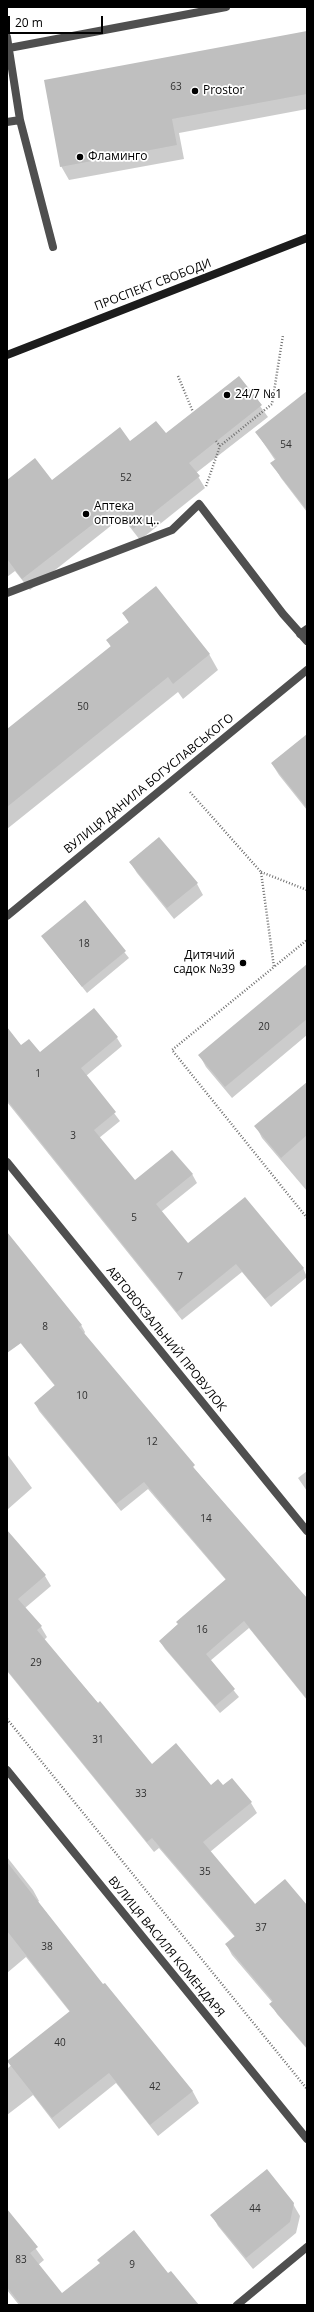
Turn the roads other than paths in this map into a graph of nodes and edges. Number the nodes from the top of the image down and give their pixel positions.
1 (226, 7) edge
2 (7, 37) edge
3 (9, 48) junction
4 (20, 120) junction
5 (7, 122) edge
6 (307, 238) edge
7 (53, 247) dead end
8 (7, 356) edge
9 (7, 593) edge
10 (304, 631) edge
11 (307, 641) edge
12 (307, 670) edge
13 (7, 916) edge
14 (7, 1162) edge
15 (307, 1531) edge
16 (7, 1770) edge
17 (307, 2139) edge
18 (307, 2247) edge
19 (237, 2305) edge

1 - 3 street
2 - 3 street
3 - 4 street
4 - 5 street
4 - 7 street
6 - 8 main road, ПРОСПЕКТ СВОБОДИ
9 - 10 street
10 - 11 street
12 - 13 street, ВУЛИЦЯ ДАНИЛА БОГУСЛАВСЬКОГО
14 - 15 street, АВТОВОКЗАЛЬНИЙ ПРОВУЛОК
16 - 17 street, ВУЛИЦЯ ВАСИЛЯ КОМЕНДАРЯ
18 - 19 street

